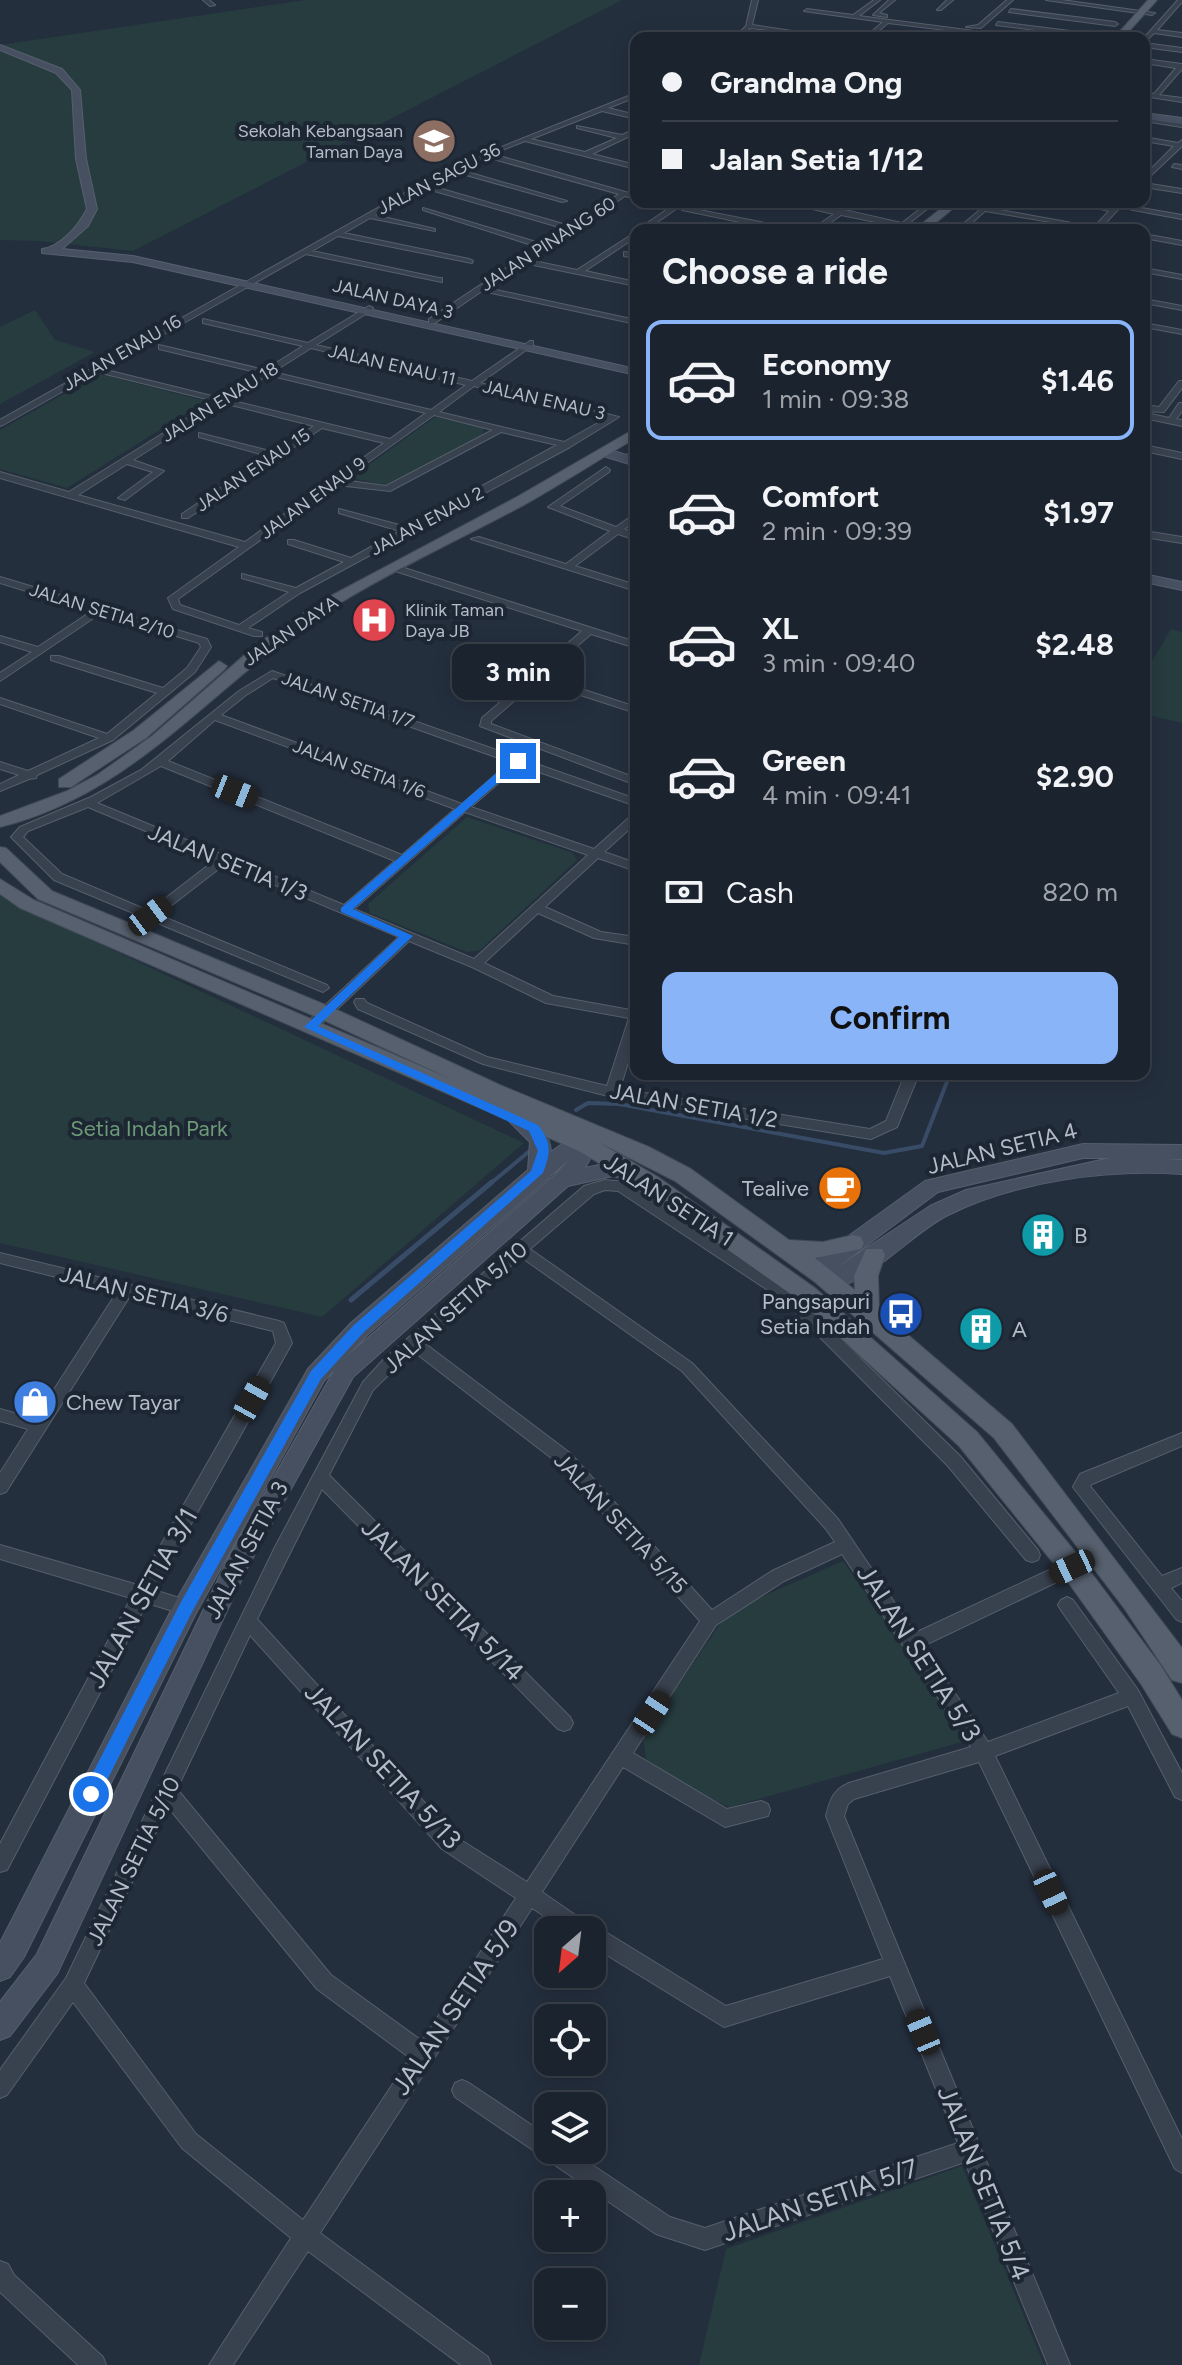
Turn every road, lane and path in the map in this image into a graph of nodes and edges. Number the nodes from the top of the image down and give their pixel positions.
1 (755, 0) edge
2 (807, 0) edge
3 (877, 0) edge
4 (892, 0) edge
5 (950, 0) edge
6 (1010, 0) edge
7 (1049, 0) edge
8 (1153, 0) edge
9 (1163, 0) edge
10 (1181, 0) edge
11 (1135, 2) dead end
12 (1018, 4) dead end
13 (939, 9) dead end
14 (1128, 10) junction
15 (807, 11) junction
16 (1011, 11) junction
17 (1147, 12) junction
18 (1170, 13) junction
19 (1182, 14) edge
20 (854, 17) junction
21 (887, 21) junction
22 (998, 24) junction
23 (1115, 24) junction
24 (749, 26) junction
25 (938, 27) junction
26 (1051, 30) joint
27 (1154, 31) junction
28 (743, 32) edge
29 (795, 32) edge
30 (803, 32) edge
31 (874, 32) edge
32 (932, 32) edge
33 (964, 32) edge
34 (989, 32) edge
35 (1066, 32) edge
36 (1107, 32) edge
37 (1125, 32) edge
38 (1132, 32) edge
39 (1182, 35) edge
40 (1150, 36) edge
41 (1150, 44) edge
42 (0, 50) edge
43 (1182, 50) edge
44 (1150, 62) edge
45 (1182, 66) edge
46 (1167, 81) junction
47 (1182, 84) edge
48 (1150, 95) edge
49 (1155, 96) junction
50 (630, 97) edge
51 (1182, 100) edge
52 (602, 109) junction
53 (630, 116) edge
54 (1150, 116) edge
55 (1182, 121) edge
56 (579, 127) dead end
57 (630, 134) edge
58 (623, 137) junction
59 (522, 139) junction
60 (1150, 140) edge
61 (1181, 143) edge
62 (484, 154) junction
63 (585, 155) junction
64 (1153, 160) dead end
65 (1162, 162) junction
66 (630, 166) edge
67 (451, 169) junction
68 (1150, 176) edge
69 (1150, 184) edge
70 (422, 185) junction
71 (1182, 191) edge
72 (624, 194) junction
73 (630, 196) edge
74 (564, 201) dead end
75 (678, 208) edge
76 (690, 208) edge
77 (819, 208) edge
78 (925, 208) edge
79 (950, 208) edge
80 (960, 208) edge
81 (1104, 208) edge
82 (1130, 208) dead end
83 (425, 209) dead end
84 (983, 209) joint
85 (1115, 210) joint
86 (841, 212) junction
87 (367, 215) junction
88 (1182, 217) edge
89 (652, 224) edge
90 (763, 224) edge
91 (824, 224) edge
92 (894, 224) edge
93 (905, 224) edge
94 (933, 224) edge
95 (936, 224) edge
96 (969, 224) edge
97 (1063, 224) edge
98 (1101, 224) edge
99 (572, 229) junction
100 (433, 230) dead end
101 (336, 233) junction
102 (70, 237) junction
103 (1150, 237) edge
104 (630, 238) edge
105 (1182, 243) edge
106 (544, 247) junction
107 (52, 249) junction
108 (90, 250) junction
109 (304, 251) junction
110 (627, 254) dead end
111 (630, 255) edge
112 (145, 259) junction
113 (469, 261) dead end
114 (523, 261) junction
115 (1150, 263) edge
116 (1182, 269) edge
117 (1150, 271) edge
118 (579, 272) junction
119 (1182, 277) edge
120 (439, 280) dead end
121 (248, 283) junction
122 (630, 283) edge
123 (481, 289) junction
124 (1150, 302) edge
125 (1182, 308) edge
126 (366, 310) junction
127 (206, 321) dead end
128 (432, 321) junction
129 (630, 321) edge
130 (1150, 329) edge
131 (1182, 335) edge
132 (311, 345) junction
133 (527, 345) junction
134 (162, 347) dead end
135 (630, 368) edge
136 (94, 369) junction
137 (268, 372) junction
138 (1182, 383) edge
139 (473, 384) junction
140 (221, 400) junction
141 (1182, 405) edge
142 (1150, 409) edge
143 (433, 412) junction
144 (1150, 416) edge
145 (615, 417) joint
146 (1171, 421) junction
147 (0, 423) edge
148 (630, 423) edge
149 (1182, 423) edge
150 (320, 425) junction
151 (500, 429) junction
152 (202, 435) dead end
153 (630, 436) edge
154 (391, 442) junction
155 (567, 445) junction
156 (1150, 449) edge
157 (604, 452) junction
158 (275, 455) junction
159 (1182, 456) edge
160 (630, 457) edge
161 (125, 460) junction
162 (606, 470) dead end
163 (0, 475) edge
164 (336, 482) junction
165 (71, 495) junction
166 (122, 498) dead end
167 (342, 511) dead end
168 (185, 516) dead end
169 (630, 520) edge
170 (614, 530) junction
171 (410, 531) junction
172 (1150, 534) edge
173 (630, 535) edge
174 (1180, 537) edge
175 (476, 539) dead end
176 (291, 542) dead end
177 (247, 546) junction
178 (352, 561) junction
179 (568, 567) junction
180 (395, 568) junction
181 (245, 576) dead end
182 (1150, 579) edge
183 (0, 580) edge
184 (630, 586) edge
185 (1182, 586) edge
186 (297, 591) junction
187 (99, 610) junction
188 (589, 630) junction
189 (250, 631) junction
190 (0, 639) edge
191 (630, 643) edge
192 (40, 651) junction
193 (55, 658) dead end
194 (535, 677) junction
195 (0, 678) edge
196 (165, 692) junction
197 (0, 701) edge
198 (630, 708) edge
199 (214, 716) junction
200 (109, 738) junction
201 (518, 761) junction
202 (160, 762) junction
203 (0, 765) edge
204 (32, 776) junction
205 (630, 780) edge
206 (0, 788) edge
207 (630, 801) edge
208 (89, 804) junction
209 (463, 808) junction
210 (0, 810) edge
211 (19, 814) junction
212 (0, 822) edge
213 (630, 822) edge
214 (0, 831) edge
215 (0, 852) edge
216 (593, 855) junction
217 (404, 860) junction
218 (222, 861) junction
219 (630, 865) edge
220 (0, 885) edge
221 (536, 908) junction
222 (345, 910) junction
223 (150, 916) junction
224 (407, 936) junction
225 (630, 940) edge
226 (476, 964) junction
227 (323, 988) dead end
228 (360, 1002) dead end
229 (326, 1013) junction
230 (630, 1014) edge
231 (310, 1027) junction
232 (630, 1034) edge
233 (910, 1080) edge
234 (493, 1090) junction
235 (612, 1092) junction
236 (514, 1117) junction
237 (587, 1146) junction
238 (1182, 1152) edge
239 (1182, 1167) edge
240 (537, 1173) junction
241 (683, 1175) junction
242 (639, 1176) junction
243 (562, 1180) junction
244 (710, 1225) junction
245 (853, 1243) junction
246 (782, 1248) junction
247 (520, 1249) junction
248 (874, 1255) junction
249 (0, 1258) edge
250 (823, 1276) junction
251 (126, 1290) junction
252 (867, 1311) junction
253 (282, 1335) joint
254 (413, 1343) junction
255 (903, 1381) junction
256 (0, 1415) edge
257 (39, 1426) junction
258 (1182, 1439) edge
259 (322, 1478) junction
260 (0, 1487) edge
261 (1060, 1505) junction
262 (846, 1544) junction
263 (0, 1552) edge
264 (1032, 1555) dead end
265 (237, 1564) junction
266 (1072, 1567) junction
267 (1182, 1575) edge
268 (1159, 1585) junction
269 (142, 1595) junction
270 (1133, 1600) junction
271 (1067, 1605) dead end
272 (186, 1607) junction
273 (1182, 1614) edge
274 (710, 1620) junction
275 (249, 1622) junction
276 (914, 1642) junction
277 (190, 1660) junction
278 (1182, 1671) edge
279 (1132, 1696) junction
280 (564, 1723) dead end
281 (1182, 1725) edge
282 (984, 1752) junction
283 (623, 1757) junction
284 (1182, 1791) edge
285 (168, 1792) junction
286 (761, 1810) dead end
287 (0, 1863) edge
288 (529, 1896) junction
289 (561, 1916) edge
290 (606, 1944) edge
291 (5, 1953) edge
292 (895, 1965) junction
293 (73, 1985) junction
294 (0, 2026) edge
295 (424, 2055) junction
296 (0, 2088) edge
297 (462, 2090) dead end
298 (534, 2139) edge
299 (969, 2150) junction
300 (1182, 2162) edge
301 (571, 2164) edge
302 (306, 2236) junction
303 (0, 2272) edge
304 (95, 2365) edge
305 (220, 2365) edge
306 (480, 2365) edge
307 (1059, 2365) edge

1 - 24 street
2 - 15 street
3 - 20 street
4 - 6 street
5 - 13 street
7 - 14 street
8 - 17 main road
9 - 17 main road
10 - 18 street
11 - 14 street
12 - 16 street
14 - 17 street
14 - 23 street
15 - 20 street
15 - 30 street
16 - 22 street
16 - 23 street
17 - 37 main road
17 - 38 main road
18 - 19 street
18 - 27 street
20 - 21 street
21 - 25 street
21 - 31 street
22 - 26 street
22 - 34 street
23 - 36 street
24 - 28 street
24 - 29 street
25 - 32 street
25 - 33 street
26 - 35 street
27 - 39 street
27 - 40 street
41 - 43 street
42 - 102 street
42 - 107 street
44 - 45 street
45 - 46 street
46 - 47 street
46 - 49 street
48 - 49 street
49 - 51 street
50 - 52 street, JALAN SAGU 36
52 - 53 street
52 - 59 street, JALAN SAGU 36
54 - 55 street
56 - 58 street
57 - 58 street
58 - 63 street
59 - 62 street, JALAN SAGU 36
59 - 63 street
60 - 61 street
61 - 65 street
62 - 67 street, JALAN SAGU 36
62 - 72 street
63 - 66 street
64 - 65 street
65 - 68 street
67 - 70 street, JALAN SAGU 36
67 - 74 street
69 - 71 street
70 - 87 street, JALAN SAGU 36
70 - 99 street
72 - 73 street
72 - 99 street, JALAN PINANG 60
75 - 89 street
76 - 90 street
77 - 86 street
78 - 93 street
79 - 94 main road
80 - 95 main road
81 - 85 street
82 - 88 street
83 - 106 street
84 - 96 street
84 - 97 street
85 - 98 street
86 - 91 street
86 - 92 street
87 - 100 street
87 - 101 street, JALAN SAGU 36
99 - 106 street, JALAN PINANG 60
101 - 109 street, JALAN SAGU 36
101 - 113 street
102 - 107 street
102 - 108 street
103 - 105 street
104 - 118 street
106 - 114 street, JALAN PINANG 60
107 - 108 street
107 - 112 street
108 - 112 street
109 - 120 street
109 - 121 street, JALAN SAGU 36
110 - 111 street
112 - 121 street, JALAN DAYA 3
114 - 118 street
114 - 123 street, JALAN PINANG 60
115 - 116 street
117 - 119 street
118 - 122 street
121 - 126 street, JALAN DAYA 3
121 - 136 street, JALAN ENAU 16
123 - 128 street, JALAN PINANG 60
123 - 129 street
124 - 125 street
126 - 128 street, JALAN DAYA 3
126 - 132 street, JALAN ENAU 18
126 - 133 street, JALAN DAYA 3
127 - 132 street, JALAN ENAU 11
128 - 133 street, JALAN DAYA 3
130 - 131 street
132 - 137 street, JALAN ENAU 18
132 - 139 street, JALAN ENAU 11
133 - 135 street, JALAN DAYA 3
133 - 139 street, JALAN ENAU 9
134 - 137 street
136 - 140 street
136 - 147 street, JALAN ENAU 16
137 - 140 street, JALAN ENAU 18
137 - 143 street
138 - 142 street
139 - 143 street, JALAN ENAU 9
139 - 145 street, JALAN ENAU 3
140 - 150 street
140 - 161 street, JALAN ENAU 18
141 - 146 street
143 - 151 street
143 - 154 street, JALAN ENAU 9
144 - 146 street
145 - 155 street, JALAN ENAU 2
146 - 149 street
148 - 189 main road, JALAN DAYA
150 - 154 street
150 - 158 street, JALAN ENAU 15
151 - 155 street
151 - 164 street
152 - 158 street
153 - 157 main road, JALAN DAYA
154 - 164 street, JALAN ENAU 9
155 - 171 street, JALAN ENAU 2
156 - 159 street
157 - 160 street
157 - 180 main road, JALAN DAYA
158 - 168 street, JALAN ENAU 15
161 - 165 street, JALAN ENAU 18
161 - 166 street
162 - 170 street
163 - 165 street
164 - 177 street, JALAN ENAU 9
165 - 177 street
167 - 171 street
169 - 170 street
170 - 173 street
170 - 179 street
171 - 178 street, JALAN ENAU 2
172 - 174 street
175 - 179 street
176 - 178 street
177 - 189 street, JALAN ENAU 9
178 - 186 street, JALAN ENAU 2
179 - 184 street
180 - 188 street
180 - 211 main road, JALAN DAYA
181 - 186 street
182 - 185 street
183 - 187 street, JALAN SETIA 2/10
186 - 189 street, JALAN ENAU 2
187 - 192 street
187 - 196 street, JALAN SETIA 2/10
188 - 191 street
188 - 194 street
189 - 210 main road, JALAN DAYA
190 - 192 street
192 - 195 street
193 - 196 street
194 - 198 street
194 - 205 street
196 - 200 street
197 - 200 street
199 - 201 street, JALAN SETIA 1/7
199 - 202 street, JALAN SETIA 1/7
199 - 209 street, JALAN SETIA 1/6
200 - 204 street
201 - 207 street, JALAN SETIA 1/7
201 - 209 street
202 - 208 street, JALAN SETIA 1/7
202 - 217 street
203 - 204 street
204 - 206 street
208 - 218 street, JALAN SETIA 1/3
208 - 223 street, JALAN SETIA 1/7
209 - 216 street, JALAN SETIA 1/6
209 - 217 street
211 - 212 main road, JALAN DAYA
211 - 214 main road
213 - 216 street
215 - 229 main road, JALAN SETIA 1
216 - 219 street, JALAN SETIA 1/6
216 - 221 street
217 - 222 street
218 - 222 street, JALAN SETIA 1/3
218 - 223 street
220 - 231 main road, JALAN SETIA 1
221 - 225 street
221 - 226 street
222 - 224 street, JALAN SETIA 1/3
223 - 227 street
224 - 226 street, JALAN SETIA 1/3
224 - 229 street
226 - 230 street, JALAN SETIA 1/3
228 - 235 street, JALAN SETIA 1/2
229 - 231 street
229 - 234 main road, JALAN SETIA 1
231 - 236 main road, JALAN SETIA 1
232 - 235 street
233 - 235 street, JALAN SETIA 1/2
234 - 237 main road
234 - 241 main road, JALAN SETIA 1
236 - 237 main road, JALAN SETIA 1
236 - 240 street
237 - 240 street, JALAN SETIA 3
237 - 241 main road
237 - 242 main road, JALAN SETIA 1
237 - 243 street, JALAN SETIA 3
238 - 245 street, JALAN SETIA 4
239 - 248 street, JALAN SETIA 4
240 - 272 street, JALAN SETIA 3
241 - 246 main road, JALAN SETIA 1
242 - 243 street
242 - 244 main road, JALAN SETIA 1
243 - 265 street, JALAN SETIA 3
244 - 250 main road
244 - 255 main road, JALAN SETIA 1
245 - 246 main road
245 - 250 street, JALAN SETIA 4
246 - 250 main road, JALAN SETIA 1
247 - 254 street, JALAN SETIA 5/10
247 - 262 street, JALAN SETIA 5/3
247 - 264 street, JALAN SETIA 5/10
248 - 250 street, JALAN SETIA 4
248 - 252 main road
249 - 251 street, JALAN SETIA 3/6
250 - 252 main road, JALAN SETIA 1
250 - 255 main road
251 - 253 street, JALAN SETIA 3/6
251 - 257 street
252 - 261 main road, JALAN SETIA 1
253 - 269 street, JALAN SETIA 3/1
254 - 259 street, JALAN SETIA 5/10
254 - 274 street, JALAN SETIA 5/15
255 - 266 main road, JALAN SETIA 1
256 - 257 street
257 - 260 street
258 - 268 street
259 - 275 street, JALAN SETIA 5/10
259 - 280 street, JALAN SETIA 5/14
261 - 266 main road
261 - 270 main road, JALAN SETIA 1
262 - 274 street, JALAN SETIA 5/9
262 - 276 street, JALAN SETIA 5/3
263 - 269 street
265 - 272 street
265 - 277 street, JALAN SETIA 3
266 - 270 main road
266 - 276 street
266 - 281 main road, JALAN SETIA 1
267 - 268 street
268 - 273 street
269 - 272 street
269 - 287 street, JALAN SETIA 3/1
270 - 278 main road, JALAN SETIA 1
271 - 279 street
272 - 277 street
272 - 291 street, JALAN SETIA 3
274 - 283 street, JALAN SETIA 5/9
275 - 285 street, JALAN SETIA 5/10
275 - 288 street, JALAN SETIA 5/13
276 - 282 street, JALAN SETIA 5/3
277 - 294 street, JALAN SETIA 3
279 - 282 street, JALAN SETIA 5/4
279 - 284 street
282 - 292 street, JALAN SETIA 5/4
282 - 300 street, JALAN SETIA 5/3
283 - 286 street
283 - 288 street, JALAN SETIA 5/9
285 - 293 street, JALAN SETIA 5/10
285 - 295 street
288 - 289 street, JALAN SETIA 5/13
288 - 295 street, JALAN SETIA 5/9
290 - 292 street
292 - 299 street, JALAN SETIA 5/4
293 - 296 street, JALAN SETIA 5/10
293 - 302 street
295 - 302 street, JALAN SETIA 5/9
297 - 298 street, JALAN SETIA 5/7
299 - 301 street, JALAN SETIA 5/7
299 - 307 street, JALAN SETIA 5/4
302 - 305 street, JALAN SETIA 5/9
302 - 306 street
303 - 304 street

